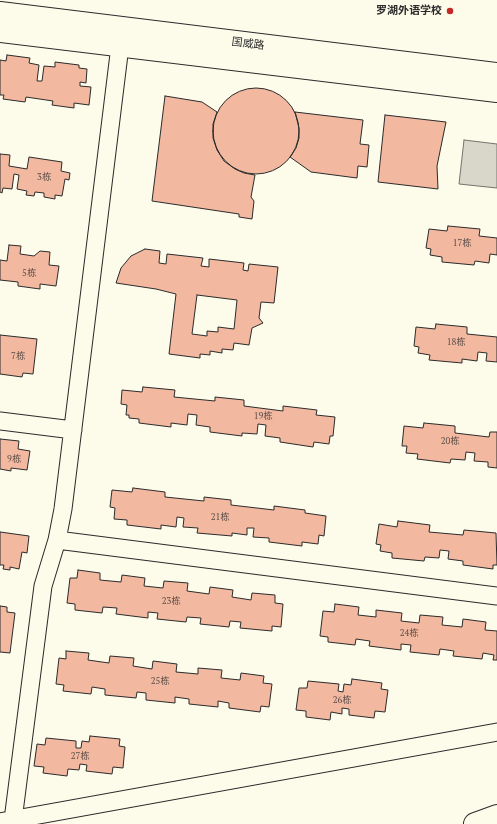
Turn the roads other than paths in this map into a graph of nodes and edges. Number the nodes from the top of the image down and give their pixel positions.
1 (0, 13) edge
2 (0, 31) edge
3 (120, 46) junction
4 (497, 74) edge
5 (497, 92) edge
6 (0, 421) edge
7 (72, 430) junction
8 (57, 540) junction
9 (497, 596) edge
10 (497, 732) edge
11 (497, 816) edge
12 (6, 821) edge
13 (475, 824) edge

1 - 4 street, 国威路
2 - 3 street, 国威路
3 - 5 street, 国威路
3 - 7 street
6 - 7 street
7 - 8 street
8 - 9 street
8 - 12 street
10 - 12 street
11 - 13 street

